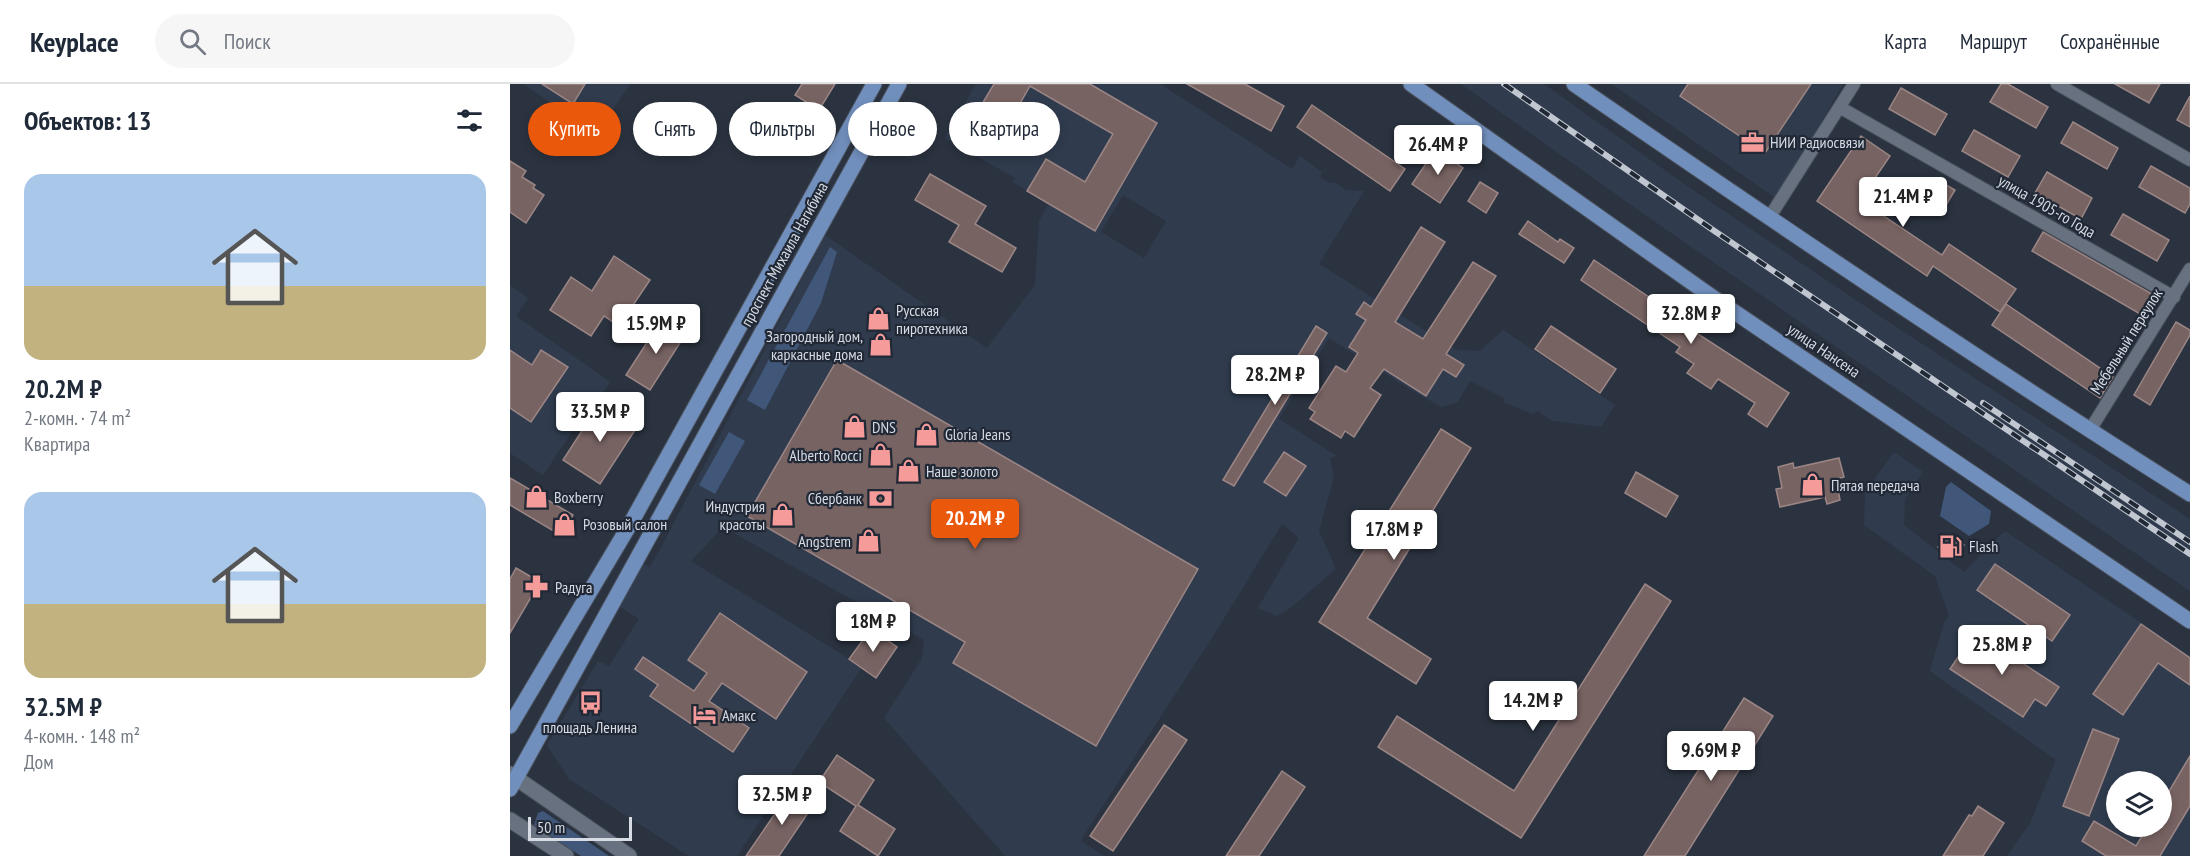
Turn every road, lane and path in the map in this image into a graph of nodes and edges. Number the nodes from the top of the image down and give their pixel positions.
1 (874, 84) edge
2 (899, 84) edge
3 (1411, 84) edge
4 (1574, 84) edge
5 (1854, 84) edge
6 (2057, 84) edge
7 (1841, 108) junction
8 (2190, 160) edge
9 (1769, 219) junction
10 (2190, 268) edge
11 (2174, 297) junction
12 (2090, 430) junction
13 (2190, 494) edge
14 (2190, 621) edge
15 (510, 726) edge
16 (512, 780) edge
17 (510, 820) edge
18 (566, 856) edge
19 (629, 856) edge

1 - 15 main road, проспект Михаила Нагибина
2 - 16 main road, проспект Михаила Нагибина
3 - 14 main road, улица Нансена
4 - 9 main road
5 - 7 street
6 - 8 street
7 - 9 street
7 - 11 street, улица 1905-го Года
9 - 12 main road
10 - 11 street, Мебельный переулок
11 - 12 street, Мебельный переулок
12 - 13 main road
16 - 19 main road
17 - 18 main road

